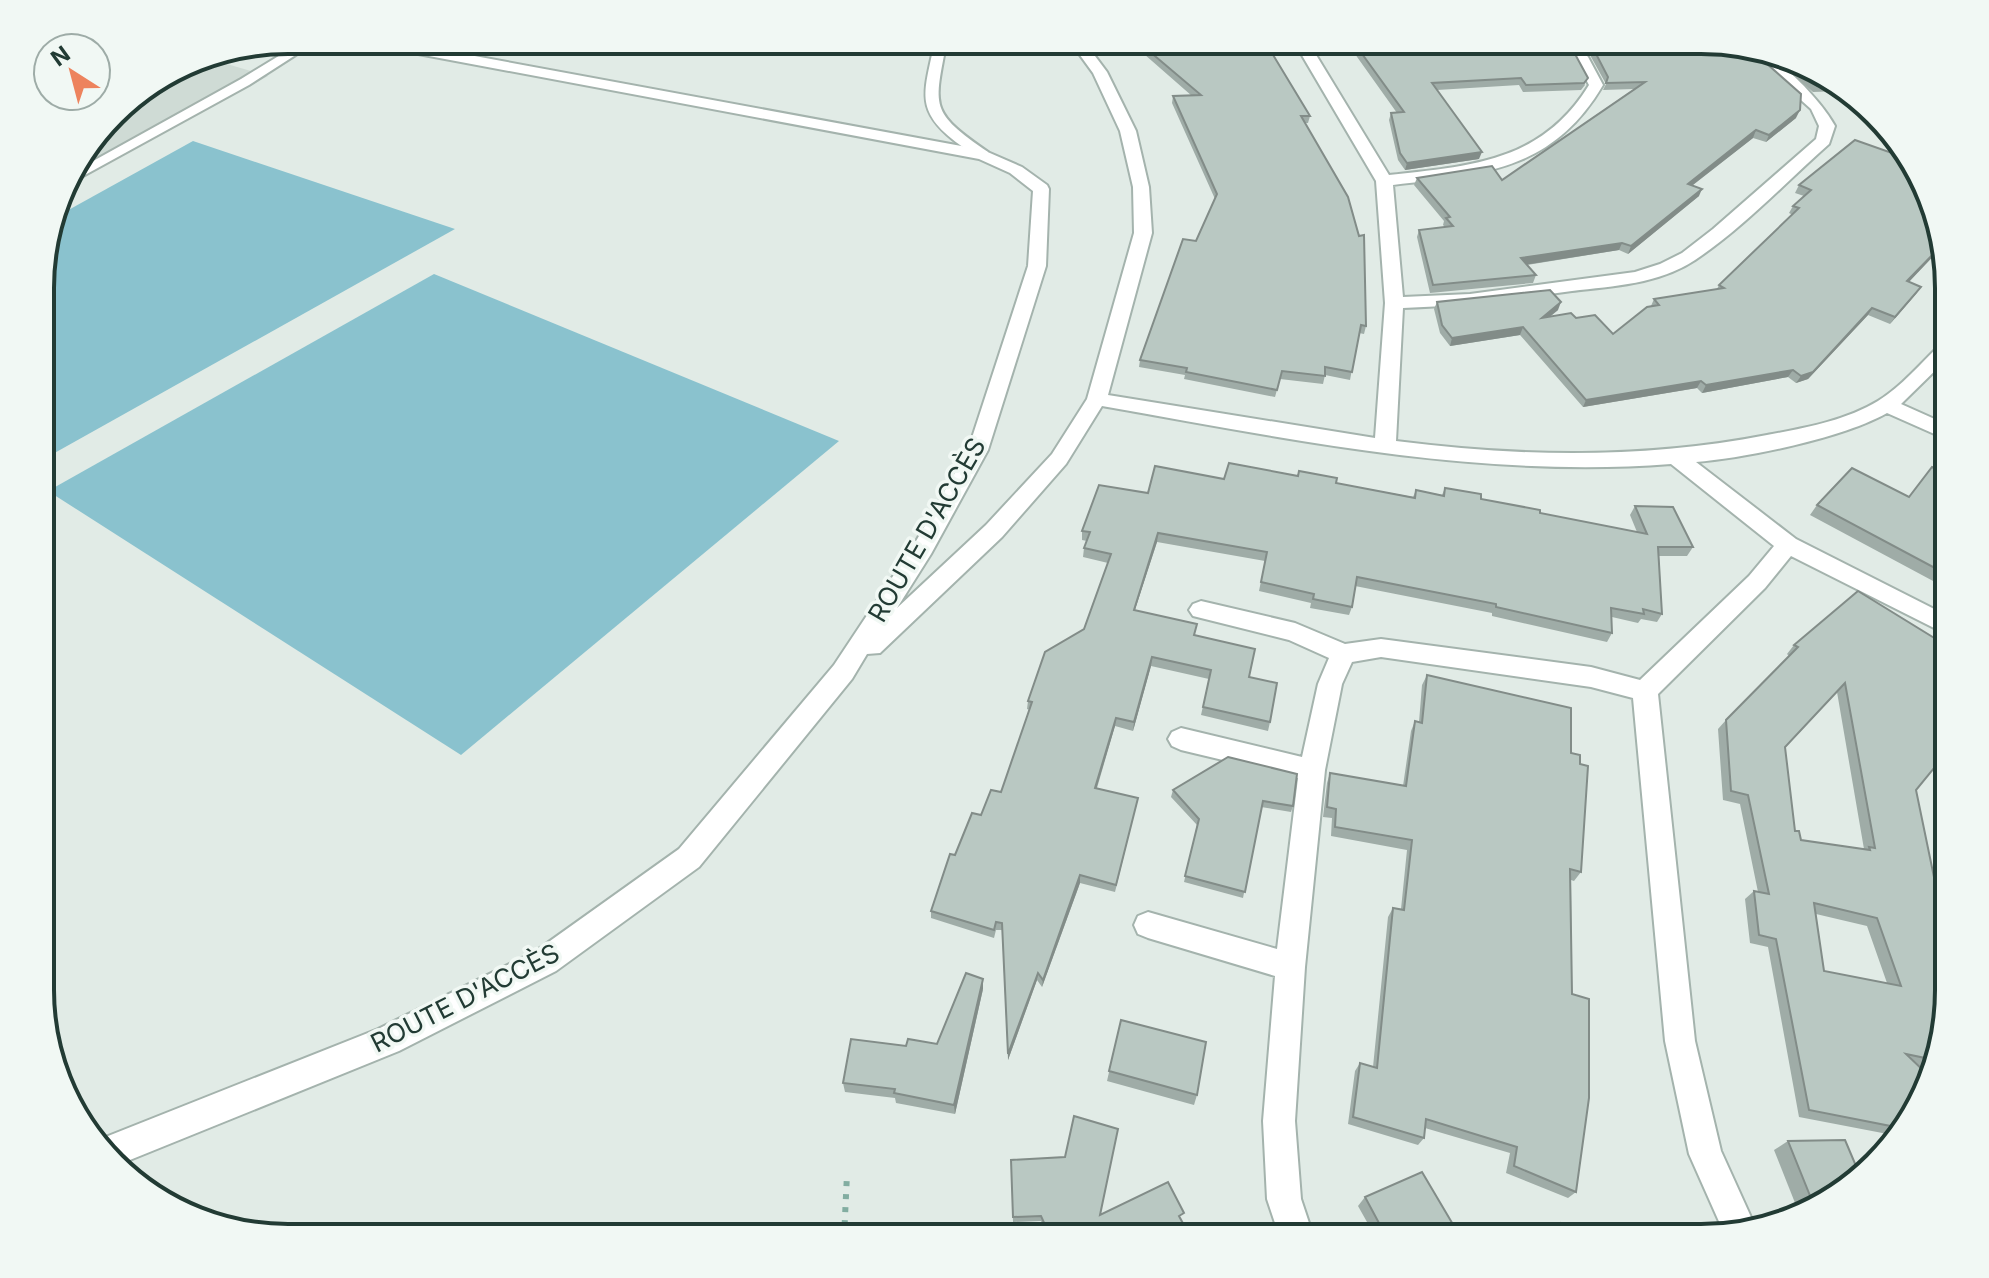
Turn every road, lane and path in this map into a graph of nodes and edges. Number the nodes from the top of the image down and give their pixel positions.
1 (290, 54) edge
2 (440, 54) edge
3 (938, 54) edge
4 (1086, 54) edge
5 (1308, 54) edge
6 (1578, 54) edge
7 (1768, 64) edge
8 (983, 155) junction
9 (86, 171) edge
10 (1384, 181) junction
11 (1394, 303) junction
12 (1934, 361) edge
13 (1097, 399) junction
14 (1886, 405) junction
15 (1934, 427) edge
16 (1385, 446) junction
17 (1678, 459) junction
18 (1788, 545) junction
19 (1201, 610) dead end
20 (1934, 619) edge
21 (1343, 654) junction
22 (843, 672) junction
23 (1645, 691) junction
24 (1181, 739) dead end
25 (1312, 770) junction
26 (1148, 925) dead end
27 (1290, 967) junction
28 (117, 1149) edge
29 (847, 1174) dead end
30 (1736, 1221) edge
31 (1292, 1223) edge
32 (845, 1224) edge

1 - 9 lane
2 - 8 street, ROUTE D'ACCÈS
3 - 8 lane
4 - 13 street
5 - 10 street
6 - 10 street
7 - 11 street
8 - 22 street, ROUTE D'ACCÈS
10 - 11 street
11 - 16 street
12 - 14 street
13 - 16 street
13 - 22 street
14 - 15 street
14 - 17 street
16 - 17 street
17 - 18 street
18 - 20 street
18 - 23 street
19 - 21 street
21 - 23 street
21 - 25 street
22 - 28 street, ROUTE D'ACCÈS
23 - 30 street
24 - 25 street
25 - 27 street
26 - 27 street
27 - 31 street
29 - 32 path

